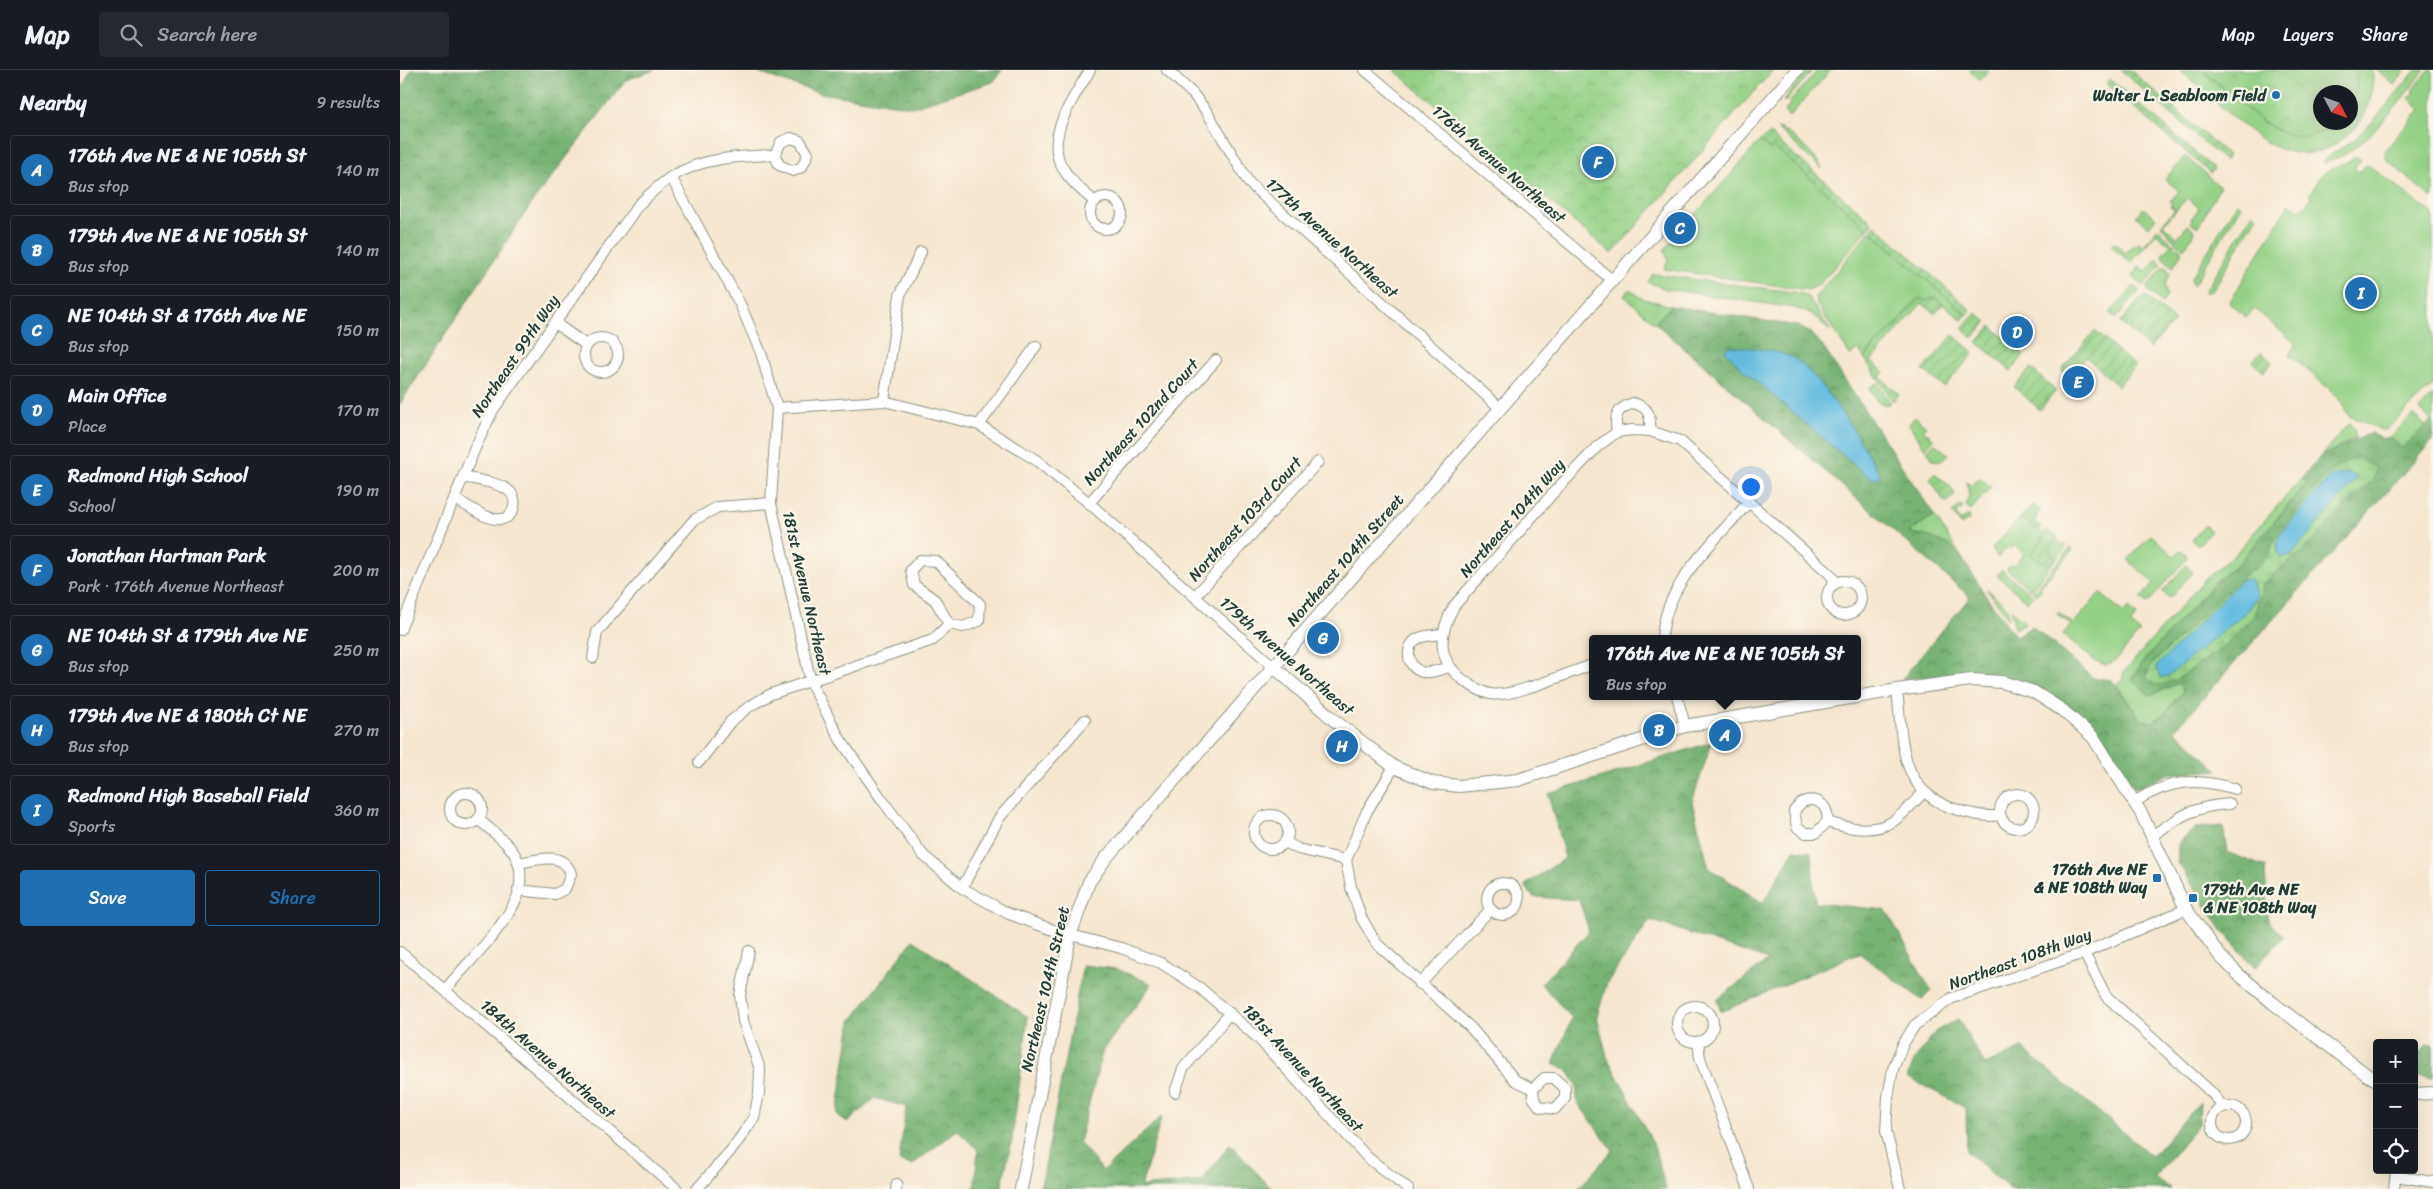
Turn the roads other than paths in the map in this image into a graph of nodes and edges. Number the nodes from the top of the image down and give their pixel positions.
1 (1090, 70) edge
2 (1167, 70) edge
3 (1366, 70) edge
4 (1797, 70) edge
5 (775, 155) dead end
6 (671, 177) junction
7 (1094, 202) dead end
8 (921, 252) dead end
9 (1613, 281) junction
10 (555, 323) junction
11 (586, 345) dead end
12 (1036, 346) dead end
13 (1216, 360) dead end
14 (884, 401) junction
15 (777, 408) junction
16 (1500, 408) junction
17 (979, 425) junction
18 (1650, 431) junction
19 (1617, 432) junction
20 (1318, 462) dead end
21 (463, 476) junction
22 (454, 499) junction
23 (771, 503) junction
24 (1089, 503) junction
25 (1748, 503) junction
26 (1836, 583) dead end
27 (1195, 596) junction
28 (949, 624) junction
29 (400, 630) edge
30 (1442, 634) junction
31 (1662, 635) edge
32 (593, 658) dead end
33 (1274, 666) junction
34 (1589, 666) edge
35 (1449, 667) junction
36 (811, 683) junction
37 (1897, 690) junction
38 (1861, 696) edge
39 (1678, 700) edge
40 (1838, 700) edge
41 (1085, 720) dead end
42 (1685, 726) junction
43 (699, 762) dead end
44 (1394, 766) junction
45 (2235, 789) dead end
46 (1923, 793) junction
47 (2134, 802) junction
48 (2230, 804) dead end
49 (2000, 815) dead end
50 (478, 819) dead end
51 (1827, 822) dead end
52 (2152, 836) junction
53 (1285, 842) dead end
54 (1346, 860) junction
55 (518, 863) junction
56 (962, 888) junction
57 (518, 890) junction
58 (2186, 909) junction
59 (1490, 910) dead end
60 (1070, 936) junction
61 (749, 951) dead end
62 (400, 952) edge
63 (2084, 954) junction
64 (1420, 984) junction
65 (445, 990) junction
66 (1230, 1013) junction
67 (1698, 1042) dead end
68 (2373, 1078) edge
69 (1534, 1089) dead end
70 (1175, 1092) dead end
71 (2433, 1093) edge
72 (2418, 1094) edge
73 (2223, 1107) dead end
74 (2396, 1174) edge
75 (2400, 1174) edge
76 (2433, 1182) edge
77 (677, 1189) edge
78 (697, 1189) edge
79 (1021, 1189) edge
80 (1408, 1189) edge
81 (1749, 1189) edge
82 (1900, 1189) edge
83 (2394, 1189) edge

1 - 7 street
2 - 16 street, 177th Avenue Northeast
3 - 9 street, 176th Avenue Northeast
4 - 9 street, Northeast 104th Street
5 - 6 street, Northeast 99th Way
6 - 10 street, Northeast 99th Way
6 - 15 street, 181st Avenue Northeast
8 - 14 street
9 - 16 street, Northeast 104th Street
10 - 11 street
10 - 21 street, Northeast 99th Way
12 - 17 street
13 - 24 street, Northeast 102nd Court
14 - 15 street, 179th Avenue Northeast
14 - 17 street, 179th Avenue Northeast
15 - 23 street, 181st Avenue Northeast
16 - 33 street, Northeast 104th Street
17 - 24 street, 179th Avenue Northeast
18 - 19 street
18 - 19 street
18 - 25 street
19 - 30 street, Northeast 104th Way
20 - 27 street, Northeast 103rd Court
21 - 22 street, Northeast 99th Way
21 - 22 street
22 - 29 street, Northeast 99th Way
23 - 32 street
23 - 36 street, 181st Avenue Northeast
24 - 27 street, 179th Avenue Northeast
25 - 26 street
25 - 31 street
27 - 33 street, 179th Avenue Northeast
28 - 28 street
28 - 36 street
30 - 35 street, Northeast 104th Way
30 - 35 street
33 - 44 street, 179th Avenue Northeast
33 - 60 street, Northeast 104th Street
34 - 35 street
36 - 43 street
36 - 56 street, 181st Avenue Northeast
37 - 38 street, 179th Avenue Northeast
37 - 46 street
37 - 47 street, 179th Avenue Northeast
39 - 42 street
40 - 42 street, 179th Avenue Northeast
41 - 56 street
42 - 44 street, 179th Avenue Northeast
44 - 54 street
45 - 47 street
46 - 49 street
46 - 51 street
47 - 52 street, 179th Avenue Northeast
48 - 52 street
50 - 55 street
52 - 58 street, 179th Avenue Northeast
53 - 54 street
54 - 64 street
55 - 57 street
55 - 57 street
56 - 60 street, 181st Avenue Northeast
57 - 65 street
58 - 63 street, Northeast 108th Way
58 - 68 street, 179th Avenue Northeast
59 - 64 street
60 - 66 street, 181st Avenue Northeast
60 - 79 street, Northeast 104th Street
61 - 78 street
62 - 65 street, 184th Avenue Northeast
63 - 73 street
63 - 82 street, Northeast 108th Way
64 - 69 street
65 - 77 street, 184th Avenue Northeast
66 - 70 street
66 - 80 street, 181st Avenue Northeast
67 - 81 street
71 - 72 street
74 - 83 street
75 - 76 street

